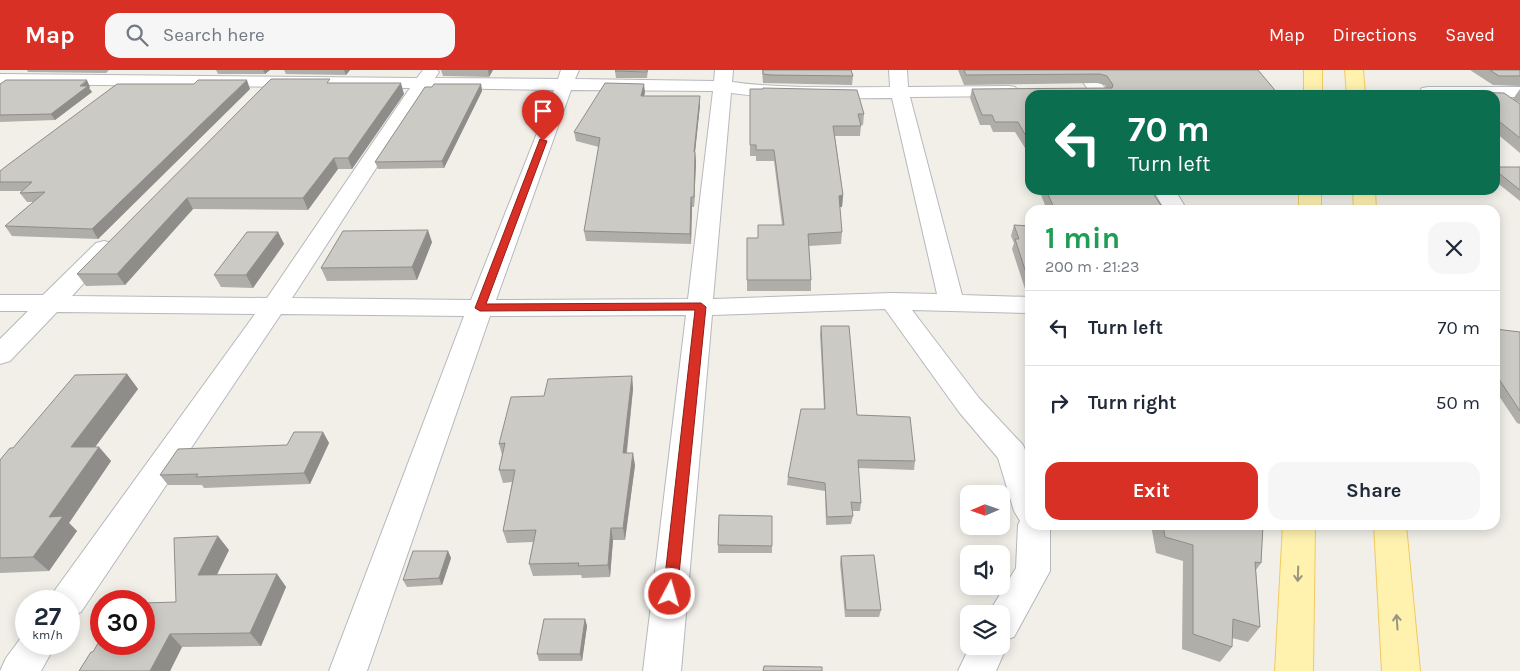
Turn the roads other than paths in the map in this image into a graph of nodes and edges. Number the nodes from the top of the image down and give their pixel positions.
1 (898, 70) edge
2 (1084, 70) edge
3 (1313, 70) edge
4 (1354, 70) edge
5 (129, 76) edge
6 (276, 76) edge
7 (426, 77) edge
8 (567, 78) edge
9 (723, 78) edge
10 (0, 79) edge
11 (1097, 90) edge
12 (1313, 90) edge
13 (1356, 90) edge
14 (898, 91) junction
15 (1025, 91) edge
16 (1500, 92) edge
17 (1520, 92) edge
18 (99, 98) edge
19 (250, 102) edge
20 (119, 234) edge
21 (892, 301) junction
22 (951, 302) junction
23 (50, 303) junction
24 (0, 304) edge
25 (1025, 305) edge
26 (274, 306) junction
27 (701, 307) junction
28 (480, 308) junction
29 (0, 354) edge
30 (1025, 495) edge
31 (1034, 530) edge
32 (1300, 530) edge
33 (1390, 530) edge
34 (76, 590) edge
35 (1010, 610) edge
36 (30, 655) edge
37 (984, 655) edge
38 (19, 671) edge
39 (348, 671) edge
40 (662, 671) edge
41 (978, 671) edge
42 (1294, 671) edge
43 (1401, 671) edge

1 - 14 street
2 - 11 street
3 - 12 main road
4 - 13 main road
5 - 6 street
5 - 10 street
5 - 18 street
6 - 7 street
6 - 19 street
7 - 8 street
7 - 26 street
8 - 9 street
8 - 28 street
9 - 14 street
9 - 27 street
14 - 15 street
14 - 22 street
16 - 17 street
20 - 23 street
21 - 22 street
21 - 27 street
21 - 30 street
22 - 25 street
23 - 24 street
23 - 26 street
23 - 29 street
26 - 28 street
26 - 34 street
27 - 28 street
27 - 40 street
28 - 39 street
31 - 35 street
32 -> 42 main road
43 -> 33 main road
36 - 38 street
37 - 41 street

